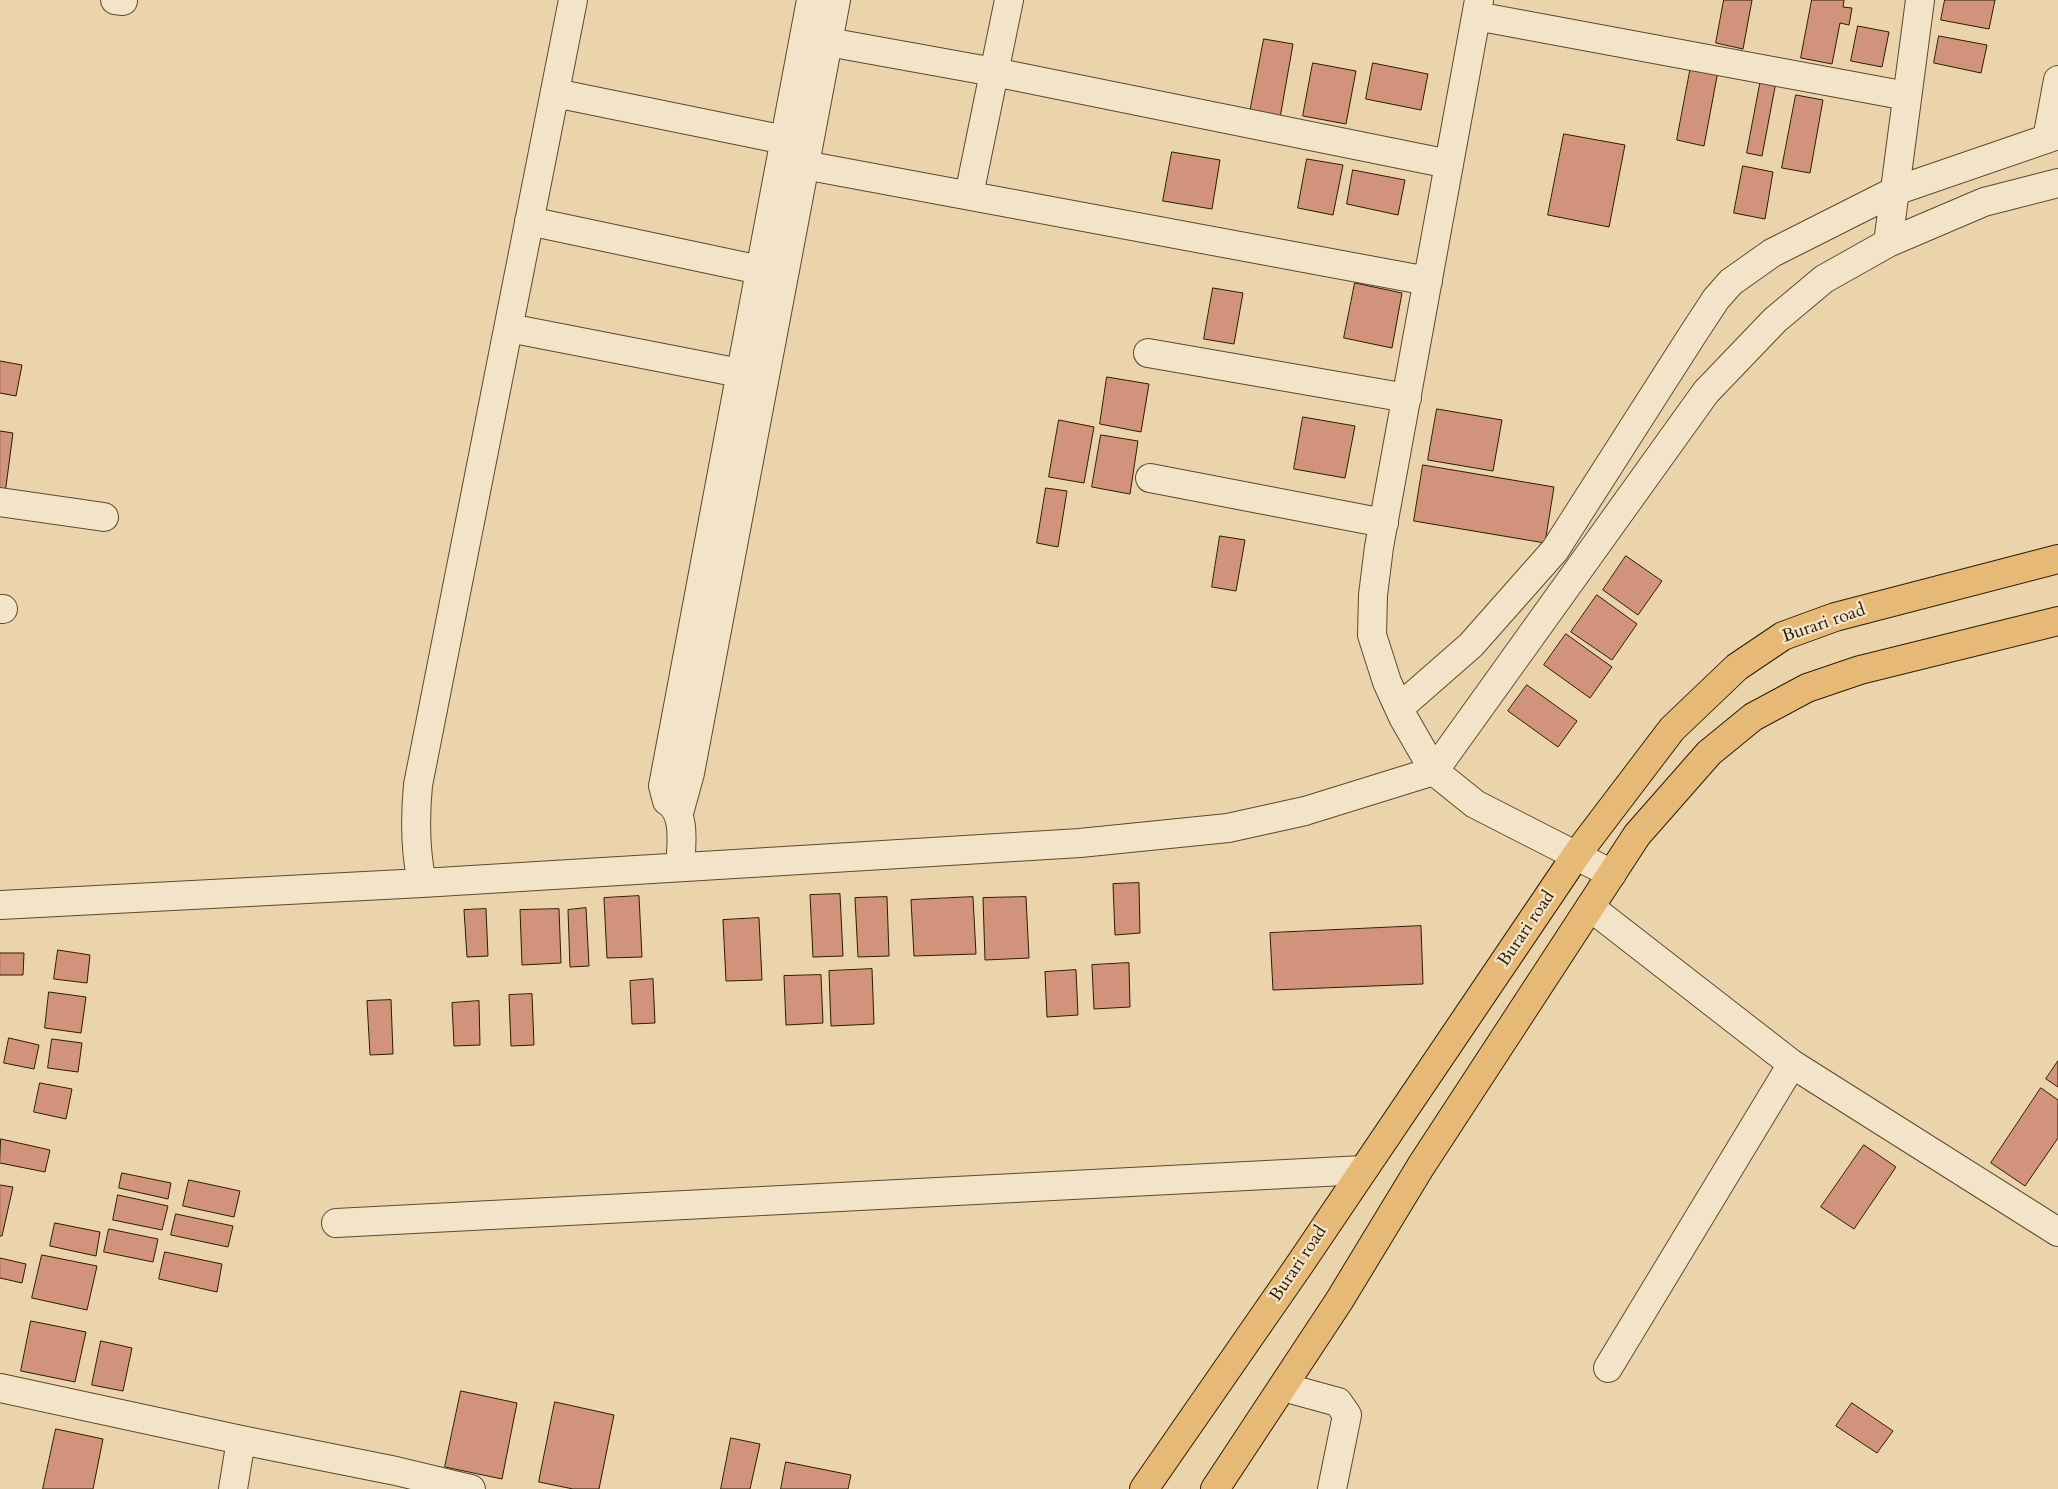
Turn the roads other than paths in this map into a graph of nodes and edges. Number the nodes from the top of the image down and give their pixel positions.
1 (573, 0) edge
2 (811, 0) edge
3 (836, 0) edge
4 (1009, 0) edge
5 (1920, 0) edge
6 (1478, 8) edge
7 (828, 42) junction
8 (994, 72) junction
9 (2058, 80) edge
10 (555, 93) junction
11 (1907, 96) junction
12 (2053, 137) edge
13 (784, 140) junction
14 (1449, 164) junction
15 (804, 165) junction
16 (2058, 183) edge
17 (1895, 190) junction
18 (969, 195) junction
19 (529, 221) junction
20 (1888, 243) junction
21 (760, 270) junction
22 (1428, 281) junction
23 (508, 328) junction
24 (1148, 353) dead end
25 (740, 373) junction
26 (1407, 398) junction
27 (1150, 478) dead end
28 (0, 502) edge
29 (104, 517) dead end
30 (1384, 522) junction
31 (2058, 559) edge
32 (2058, 621) edge
33 (1401, 713) junction
34 (1434, 771) junction
35 (680, 838) junction
36 (1577, 854) junction
37 (1612, 874) junction
38 (420, 875) junction
39 (0, 905) edge
40 (1590, 908) junction
41 (1792, 1064) junction
42 (1363, 1170) junction
43 (336, 1223) dead end
44 (2058, 1232) edge
45 (1608, 1368) dead end
46 (1284, 1387) junction
47 (0, 1388) edge
48 (241, 1440) junction
49 (394, 1480) edge
50 (233, 1489) edge
51 (471, 1489) edge
52 (1144, 1489) edge
53 (1215, 1489) edge
54 (1332, 1489) edge

1 - 10 street
2 - 13 street
3 - 7 street
4 - 8 street
5 - 11 street
6 - 11 street
6 - 14 street
7 - 8 street
7 - 15 street
8 - 14 street
8 - 18 street
9 - 12 street
10 - 13 street
10 - 19 street
11 - 17 street
12 - 17 street
13 - 21 street
14 - 22 street
15 - 18 street
15 - 35 street
16 - 20 street
17 - 20 street
17 - 33 street
18 - 22 street
19 - 21 street
19 - 23 street
20 - 34 street
21 - 25 street
22 - 26 street
23 - 25 street
23 - 38 street
24 - 26 street
25 - 35 street
26 - 30 street
27 - 30 street
28 - 29 street
30 - 33 street
31 - 36 main road, Burari road
32 - 37 main road
33 - 34 street
34 - 35 street
34 - 36 street
35 - 38 street
36 - 37 street
36 - 42 main road, Burari road
37 - 40 main road
38 - 39 street
40 - 41 street
40 - 46 main road
41 - 44 street
41 - 45 street
42 - 43 street
42 - 52 main road, Burari road
46 - 53 main road
46 - 54 street
47 - 48 street
48 - 49 street
48 - 50 street
49 - 51 street

